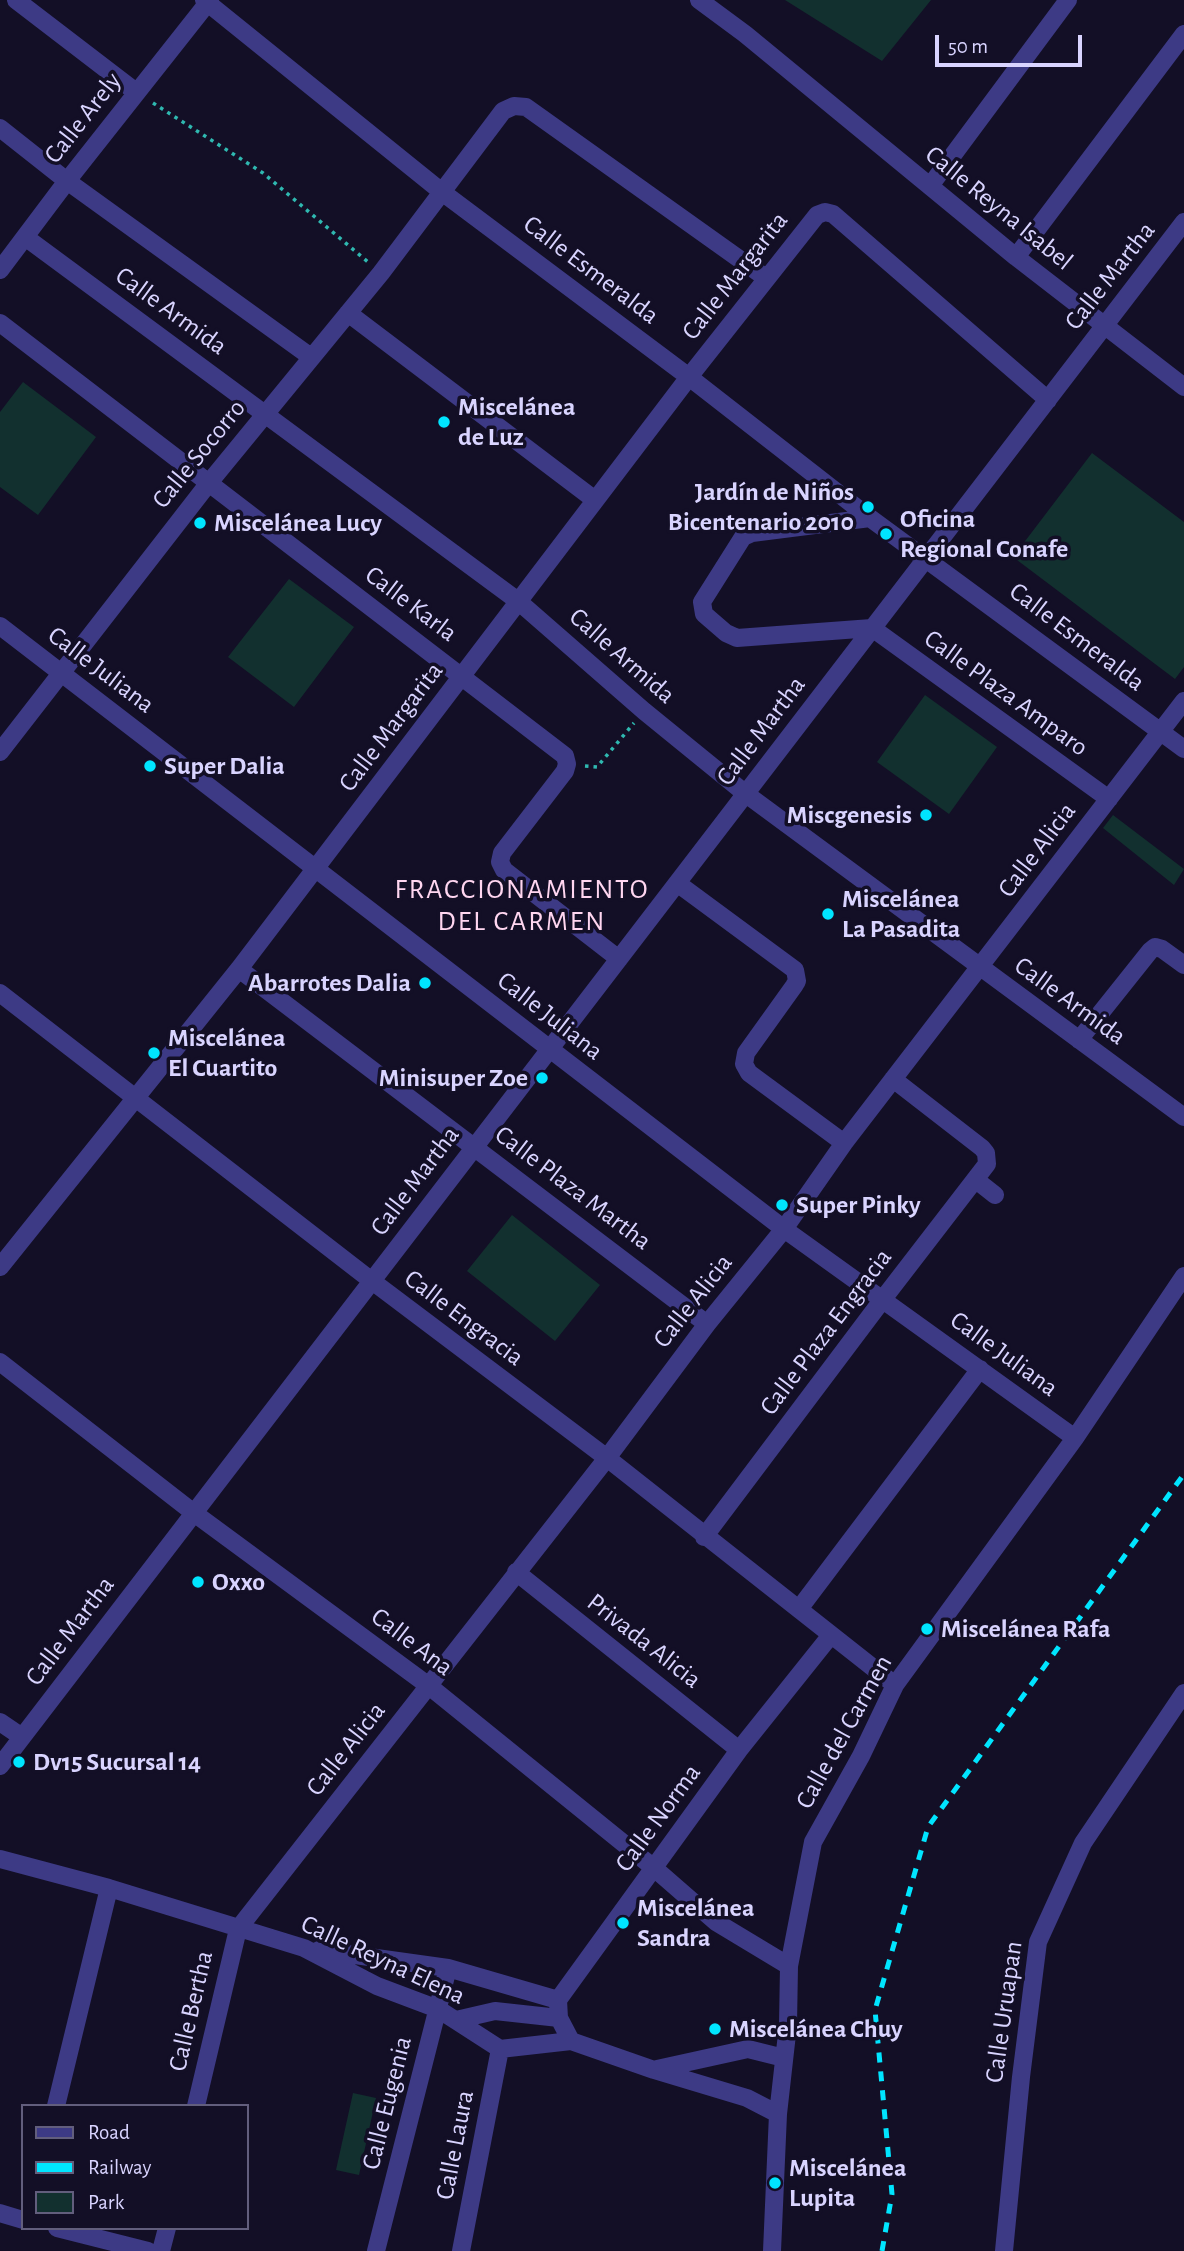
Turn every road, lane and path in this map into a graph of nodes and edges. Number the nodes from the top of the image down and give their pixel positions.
1 (16, 0) edge
2 (699, 0) edge
3 (1068, 0) edge
4 (207, 1) edge
5 (1184, 34) edge
6 (136, 92) junction
7 (0, 128) edge
8 (67, 181) junction
9 (930, 186) junction
10 (442, 192) junction
11 (1184, 222) edge
12 (25, 237) junction
13 (1016, 257) junction
14 (0, 270) edge
15 (381, 273) junction
16 (766, 278) junction
17 (348, 313) junction
18 (0, 323) edge
19 (1104, 326) junction
20 (311, 357) junction
21 (689, 377) junction
22 (1184, 387) edge
23 (1048, 400) junction
24 (265, 414) junction
25 (208, 484) junction
26 (595, 500) junction
27 (870, 518) junction
28 (927, 558) junction
29 (518, 601) junction
30 (0, 626) edge
31 (872, 628) junction
32 (61, 672) junction
33 (462, 677) junction
34 (1184, 701) edge
35 (644, 711) junction
36 (1160, 732) junction
37 (1184, 749) edge
38 (0, 752) edge
39 (568, 764) junction
40 (746, 794) junction
41 (1109, 799) junction
42 (317, 868) junction
43 (677, 883) junction
44 (1181, 957) edge
45 (619, 960) junction
46 (980, 968) junction
47 (239, 969) junction
48 (0, 993) edge
49 (1079, 1040) junction
50 (550, 1049) junction
51 (893, 1079) junction
52 (133, 1098) junction
53 (1184, 1117) edge
54 (844, 1143) junction
55 (475, 1146) junction
56 (976, 1180) junction
57 (995, 1195) dead end
58 (784, 1229) junction
59 (0, 1267) edge
60 (1184, 1276) edge
61 (372, 1282) junction
62 (883, 1299) junction
63 (707, 1324) junction
64 (0, 1362) edge
65 (980, 1369) junction
66 (1075, 1438) junction
67 (607, 1458) junction
68 (194, 1513) junction
69 (705, 1537) junction
70 (516, 1573) junction
71 (799, 1609) junction
72 (831, 1635) junction
73 (895, 1685) junction
74 (429, 1686) junction
75 (1184, 1693) edge
76 (0, 1722) edge
77 (22, 1737) junction
78 (739, 1750) junction
79 (0, 1766) edge
80 (0, 1859) edge
81 (654, 1868) junction
82 (109, 1888) junction
83 (237, 1929) junction
84 (304, 1948) junction
85 (789, 1966) junction
86 (448, 1968) junction
87 (438, 2008) junction
88 (559, 2009) junction
89 (456, 2020) junction
90 (571, 2041) junction
91 (500, 2049) junction
92 (784, 2058) junction
93 (654, 2070) junction
94 (56, 2104) edge
95 (196, 2104) edge
96 (779, 2114) junction
97 (0, 2213) edge
98 (21, 2219) edge
99 (65, 2230) edge
100 (166, 2230) edge
101 (148, 2251) edge
102 (161, 2251) edge
103 (376, 2251) edge
104 (461, 2251) edge
105 (772, 2251) edge
106 (1004, 2251) edge

1 - 6 street
2 - 9 street, Calle Reyna Isabel
3 - 9 street
4 - 6 street, Calle Arely
4 - 10 street, Calle Esmeralda
5 - 13 street
6 - 8 street, Calle Arely
6 - 15 path
7 - 8 street
8 - 12 street, Calle Arely
8 - 20 street
9 - 13 street, Calle Reyna Isabel
10 - 15 street, Calle Socorro
10 - 16 street, Calle Socorro
10 - 21 street, Calle Esmeralda
11 - 19 street, Calle Martha
12 - 14 street, Calle Arely
12 - 24 street, Calle Armida
13 - 19 street, Calle Reyna Isabel
15 - 17 street, Calle Socorro
16 - 21 street, Calle Margarita
16 - 23 street, Calle Margarita
17 - 20 street, Calle Socorro
17 - 26 street
18 - 25 street, Calle Karla
19 - 22 street, Calle Reyna Isabel
19 - 23 street, Calle Martha
20 - 24 street, Calle Socorro
21 - 26 street, Calle Margarita
21 - 27 street, Calle Esmeralda
23 - 28 street, Calle Martha
24 - 25 street, Calle Socorro
24 - 29 street, Calle Armida
25 - 32 street, Calle Socorro
25 - 33 street, Calle Karla
26 - 29 street, Calle Margarita
27 - 28 street, Calle Esmeralda
27 - 31 street, Calle Martha
28 - 31 street, Calle Martha
28 - 36 street, Calle Esmeralda
29 - 33 street, Calle Margarita
29 - 35 street, Calle Armida
30 - 32 street, Calle Juliana
31 - 40 street, Calle Martha
31 - 41 street, Calle Plaza Amparo
32 - 38 street, Calle Socorro
32 - 42 street, Calle Juliana
33 - 39 street, Calle Karla
33 - 42 street, Calle Margarita
34 - 36 street, Calle Alicia
35 - 39 path
35 - 40 street, Calle Armida
36 - 37 street, Calle Esmeralda
36 - 41 street, Calle Alicia
39 - 45 street
40 - 43 street, Calle Martha
40 - 46 street, Calle Armida
41 - 46 street, Calle Alicia
42 - 47 street, Calle Margarita
42 - 50 street, Calle Juliana
43 - 45 street, Calle Martha
43 - 54 street
44 - 49 street
45 - 50 street, Calle Martha
46 - 49 street, Calle Armida
46 - 51 street, Calle Alicia
47 - 52 street, Calle Margarita
47 - 55 street, Calle Plaza Martha
48 - 52 street, Calle Engracia
49 - 53 street, Calle Armida
50 - 55 street, Calle Martha
50 - 58 street, Calle Juliana
51 - 54 street, Calle Alicia
51 - 56 street, Calle Plaza Engracia
52 - 59 street, Calle Margarita
52 - 61 street, Calle Engracia
54 - 58 street, Calle Alicia
55 - 61 street, Calle Martha
55 - 63 street, Calle Plaza Martha
56 - 57 street
56 - 62 street, Calle Plaza Engracia
58 - 62 street, Calle Juliana
58 - 63 street, Calle Alicia
60 - 66 street, Calle del Carmen
61 - 67 street, Calle Engracia
61 - 68 street, Calle Martha
62 - 65 street, Calle Juliana
62 - 69 street, Calle Plaza Engracia
63 - 67 street, Calle Alicia
64 - 68 street, Calle Ana
65 - 66 street, Calle Juliana
65 - 71 street
66 - 73 street, Calle del Carmen
67 - 69 street, Calle Engracia
67 - 70 street, Calle Alicia
68 - 74 street, Calle Ana
68 - 77 street, Calle Martha
69 - 71 street, Calle Engracia
70 - 74 street, Calle Alicia
70 - 78 street, Privada Alicia
71 - 72 street, Calle Engracia
72 - 73 street, Calle Engracia
72 - 78 street, Calle Norma
73 - 85 street, Calle del Carmen
74 - 81 street, Calle Ana
74 - 83 street, Calle Alicia
75 - 106 street, Calle Uruapan
76 - 77 street
77 - 79 street, Calle Martha
78 - 81 street, Calle Norma
80 - 82 street, Calle Reyna Elena
81 - 85 street, Calle Ana
81 - 88 street, Calle Norma
82 - 83 street, Calle Reyna Elena
82 - 94 street
83 - 84 street, Calle Reyna Elena
83 - 95 street, Calle Bertha
84 - 86 street
84 - 87 street, Calle Reyna Elena
85 - 92 street, Calle del Carmen
86 - 87 street, Calle Eugenia
86 - 88 street
87 - 89 street, Calle Reyna Elena
87 - 103 street, Calle Eugenia
88 - 89 street
88 - 90 street
89 - 91 street, Calle Reyna Elena
90 - 91 street
90 - 93 street
91 - 104 street, Calle Laura
92 - 93 street
92 - 96 street, Calle del Carmen
93 - 96 street
96 - 105 street, Calle del Carmen
97 - 98 street
99 - 101 street
100 - 102 street

